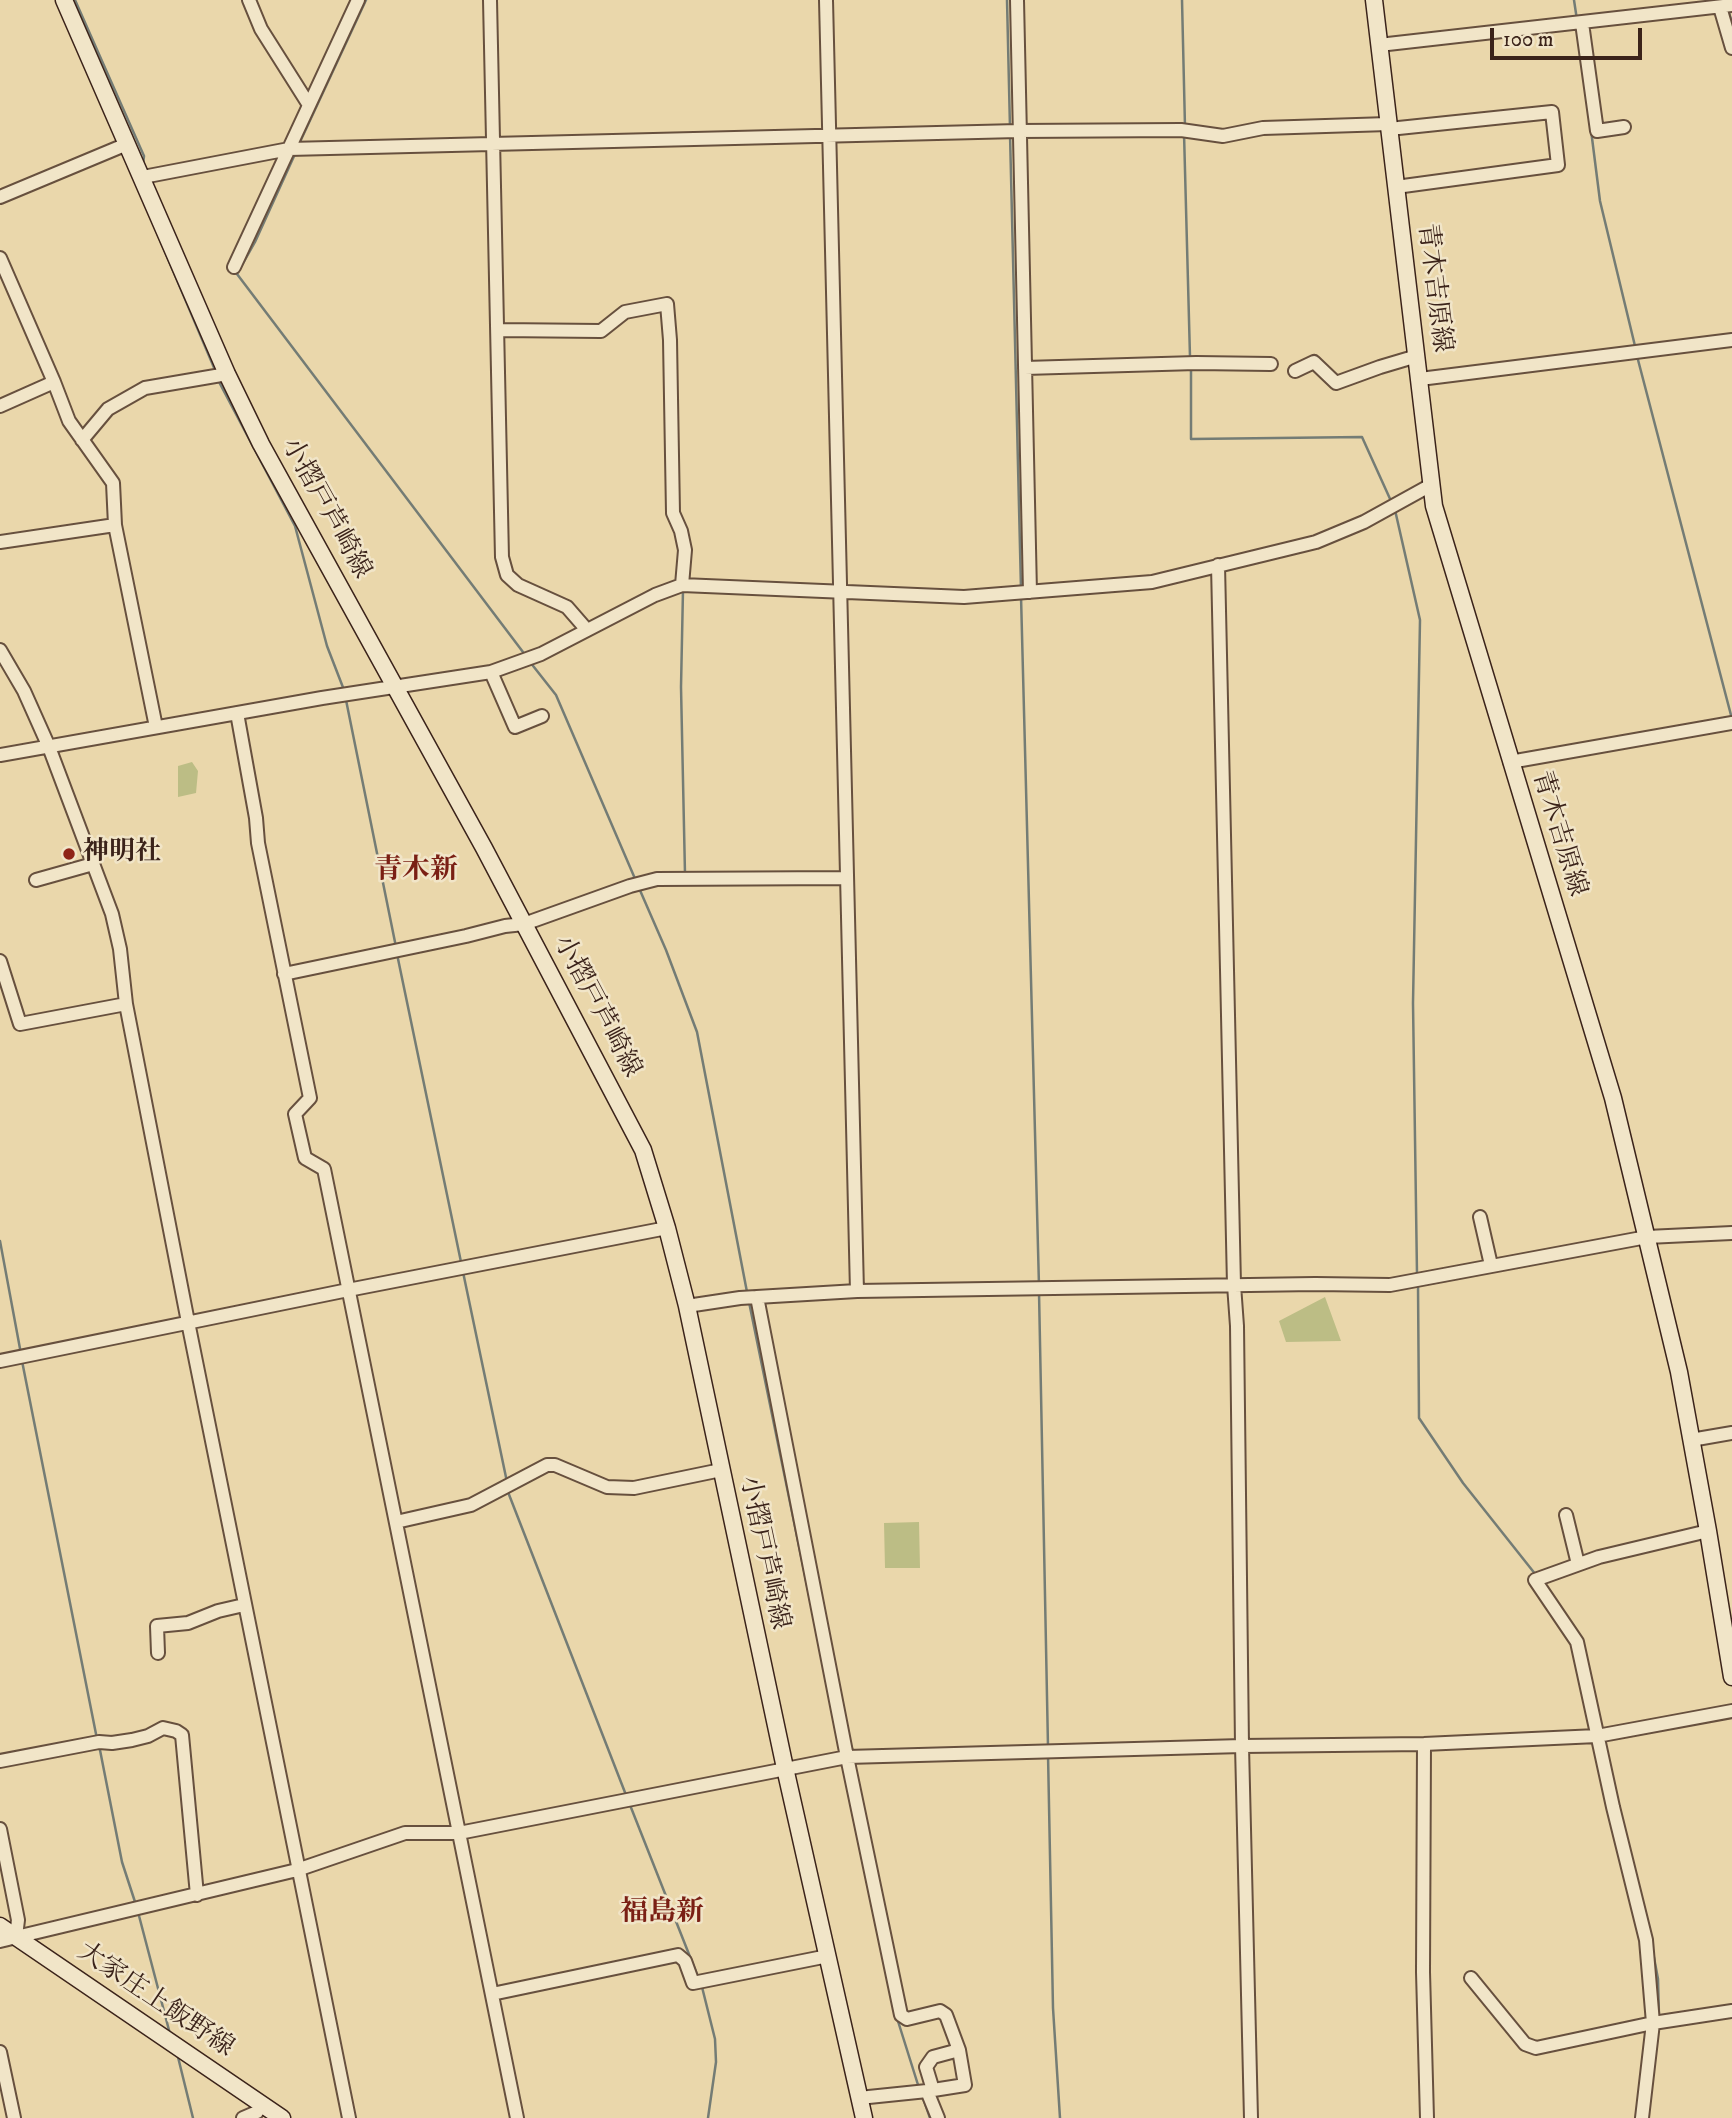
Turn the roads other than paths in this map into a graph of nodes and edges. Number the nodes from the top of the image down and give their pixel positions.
1 (64, 0) edge
2 (249, 0) edge
3 (358, 0) edge
4 (490, 0) edge
5 (825, 0) edge
6 (1017, 0) edge
7 (1374, 0) edge
8 (1664, 6) edge
9 (1726, 6) edge
10 (1582, 23) junction
11 (1379, 45) junction
12 (1732, 48) edge
13 (309, 105) junction
14 (1389, 127) junction
15 (1624, 127) dead end
16 (1018, 131) junction
17 (829, 136) junction
18 (494, 142) junction
19 (127, 144) junction
20 (289, 149) junction
21 (143, 177) junction
22 (1396, 187) junction
23 (0, 197) edge
24 (0, 258) edge
25 (234, 267) dead end
26 (498, 330) junction
27 (1732, 340) edge
28 (1417, 356) junction
29 (1271, 364) dead end
30 (1025, 368) junction
31 (1295, 371) dead end
32 (227, 374) junction
33 (1420, 379) junction
34 (54, 382) junction
35 (0, 406) edge
36 (82, 440) junction
37 (1431, 485) junction
38 (115, 524) junction
39 (0, 542) edge
40 (1218, 565) junction
41 (682, 585) junction
42 (840, 591) junction
43 (1030, 592) junction
44 (587, 630) junction
45 (0, 650) edge
46 (491, 672) junction
47 (396, 686) junction
48 (237, 713) junction
49 (542, 716) dead end
50 (1732, 723) edge
51 (156, 727) junction
52 (49, 747) junction
53 (0, 754) edge
54 (1510, 762) junction
55 (93, 864) junction
56 (845, 878) junction
57 (36, 880) dead end
58 (524, 924) junction
59 (0, 961) edge
60 (284, 974) junction
61 (126, 1004) junction
62 (1480, 1217) dead end
63 (667, 1228) junction
64 (1732, 1233) edge
65 (1647, 1237) junction
66 (1491, 1265) junction
67 (1234, 1285) junction
68 (348, 1290) junction
69 (857, 1292) junction
70 (757, 1297) junction
71 (687, 1306) junction
72 (188, 1322) junction
73 (0, 1361) edge
74 (1732, 1433) edge
75 (1691, 1440) junction
76 (720, 1470) junction
77 (1566, 1516) dead end
78 (396, 1522) junction
79 (1709, 1531) junction
80 (1578, 1564) junction
81 (244, 1605) junction
82 (158, 1653) dead end
83 (1732, 1677) edge
84 (1732, 1711) edge
85 (1597, 1736) junction
86 (1424, 1744) junction
87 (1242, 1746) junction
88 (847, 1757) junction
89 (0, 1761) edge
90 (785, 1768) junction
91 (0, 1829) edge
92 (459, 1833) junction
93 (298, 1870) junction
94 (197, 1895) junction
95 (0, 1926) edge
96 (16, 1936) junction
97 (0, 1941) edge
98 (828, 1956) junction
99 (1471, 1978) dead end
100 (492, 1994) junction
101 (1732, 2011) edge
102 (1653, 2023) junction
103 (959, 2050) junction
104 (0, 2052) edge
105 (930, 2090) junction
106 (859, 2098) junction
107 (262, 2105) junction
108 (14, 2118) edge
109 (243, 2118) edge
110 (282, 2118) edge
111 (349, 2118) edge
112 (517, 2118) edge
113 (864, 2118) edge
114 (938, 2118) edge
115 (1251, 2118) edge
116 (1427, 2118) edge
117 (1642, 2118) edge

1 - 19 main road, 小摺戸芦崎線
2 - 13 street
3 - 13 street
4 - 18 street
5 - 17 street
6 - 16 street
7 - 11 main road, 青木吉原線
8 - 9 street
8 - 10 street
9 - 12 street
10 - 11 street
10 - 15 street
11 - 14 main road, 青木吉原線
13 - 20 street
14 - 16 street
14 - 22 main road, 青木吉原線
14 - 22 street
16 - 17 street
16 - 30 street
17 - 18 street
17 - 42 street
18 - 20 street
18 - 26 street
19 - 21 main road, 小摺戸芦崎線
19 - 23 street
20 - 21 street
20 - 25 street
21 - 32 main road, 小摺戸芦崎線
22 - 28 main road, 青木吉原線
24 - 34 street
26 - 41 street
26 - 44 street
27 - 33 street
28 - 31 street
28 - 33 main road, 青木吉原線
29 - 30 street
30 - 43 street
32 - 36 street
32 - 47 main road, 小摺戸芦崎線
33 - 37 main road, 青木吉原線
34 - 35 street
34 - 36 street
36 - 38 street
37 - 40 street
37 - 54 main road, 青木吉原線
38 - 39 street
38 - 51 street
40 - 43 street
40 - 67 street
41 - 42 street
41 - 44 street
42 - 43 street
42 - 56 street
44 - 46 street
45 - 52 street
46 - 47 street
46 - 49 street
47 - 48 street
47 - 58 main road, 小摺戸芦崎線
48 - 51 street
48 - 60 street
50 - 54 street
51 - 52 street
52 - 53 street
52 - 55 street
54 - 65 main road, 青木吉原線
55 - 57 street
55 - 61 street
56 - 58 street
56 - 69 street
58 - 60 street
58 - 63 main road, 小摺戸芦崎線
59 - 61 street
60 - 68 street
61 - 72 street
62 - 66 street
63 - 68 street
63 - 71 main road, 小摺戸芦崎線
64 - 65 street
65 - 66 street
65 - 75 main road, 青木吉原線
66 - 67 street
67 - 69 street
67 - 87 street
68 - 72 street
68 - 78 street
69 - 70 street
70 - 71 street
70 - 88 street
71 - 76 main road, 小摺戸芦崎線
72 - 73 street
72 - 81 street
74 - 75 street
75 - 79 main road, 青木吉原線
76 - 78 street
76 - 90 main road, 小摺戸芦崎線
77 - 80 street
78 - 92 street
79 - 80 street
79 - 83 main road, 青木吉原線
80 - 85 street
81 - 82 street
81 - 93 street
84 - 85 street
85 - 86 street
85 - 102 street
86 - 87 street
86 - 116 street
87 - 88 street
87 - 115 street
88 - 90 street
88 - 103 street
89 - 94 street
90 - 92 street
90 - 98 main road, 小摺戸芦崎線
91 - 96 street
92 - 93 street
92 - 100 street
93 - 94 street
93 - 111 street
94 - 96 street
95 - 96 main road, 大家庄上飯野線
96 - 97 street
96 - 107 main road, 大家庄上飯野線
98 - 100 street
98 - 106 main road, 小摺戸芦崎線
99 - 102 street
100 - 112 street
101 - 102 street
102 - 117 street
103 - 105 street
103 - 105 street
104 - 108 street
105 - 106 street
105 - 114 street
106 - 113 main road, 小摺戸芦崎線
107 - 109 street
107 - 110 main road, 大家庄上飯野線

